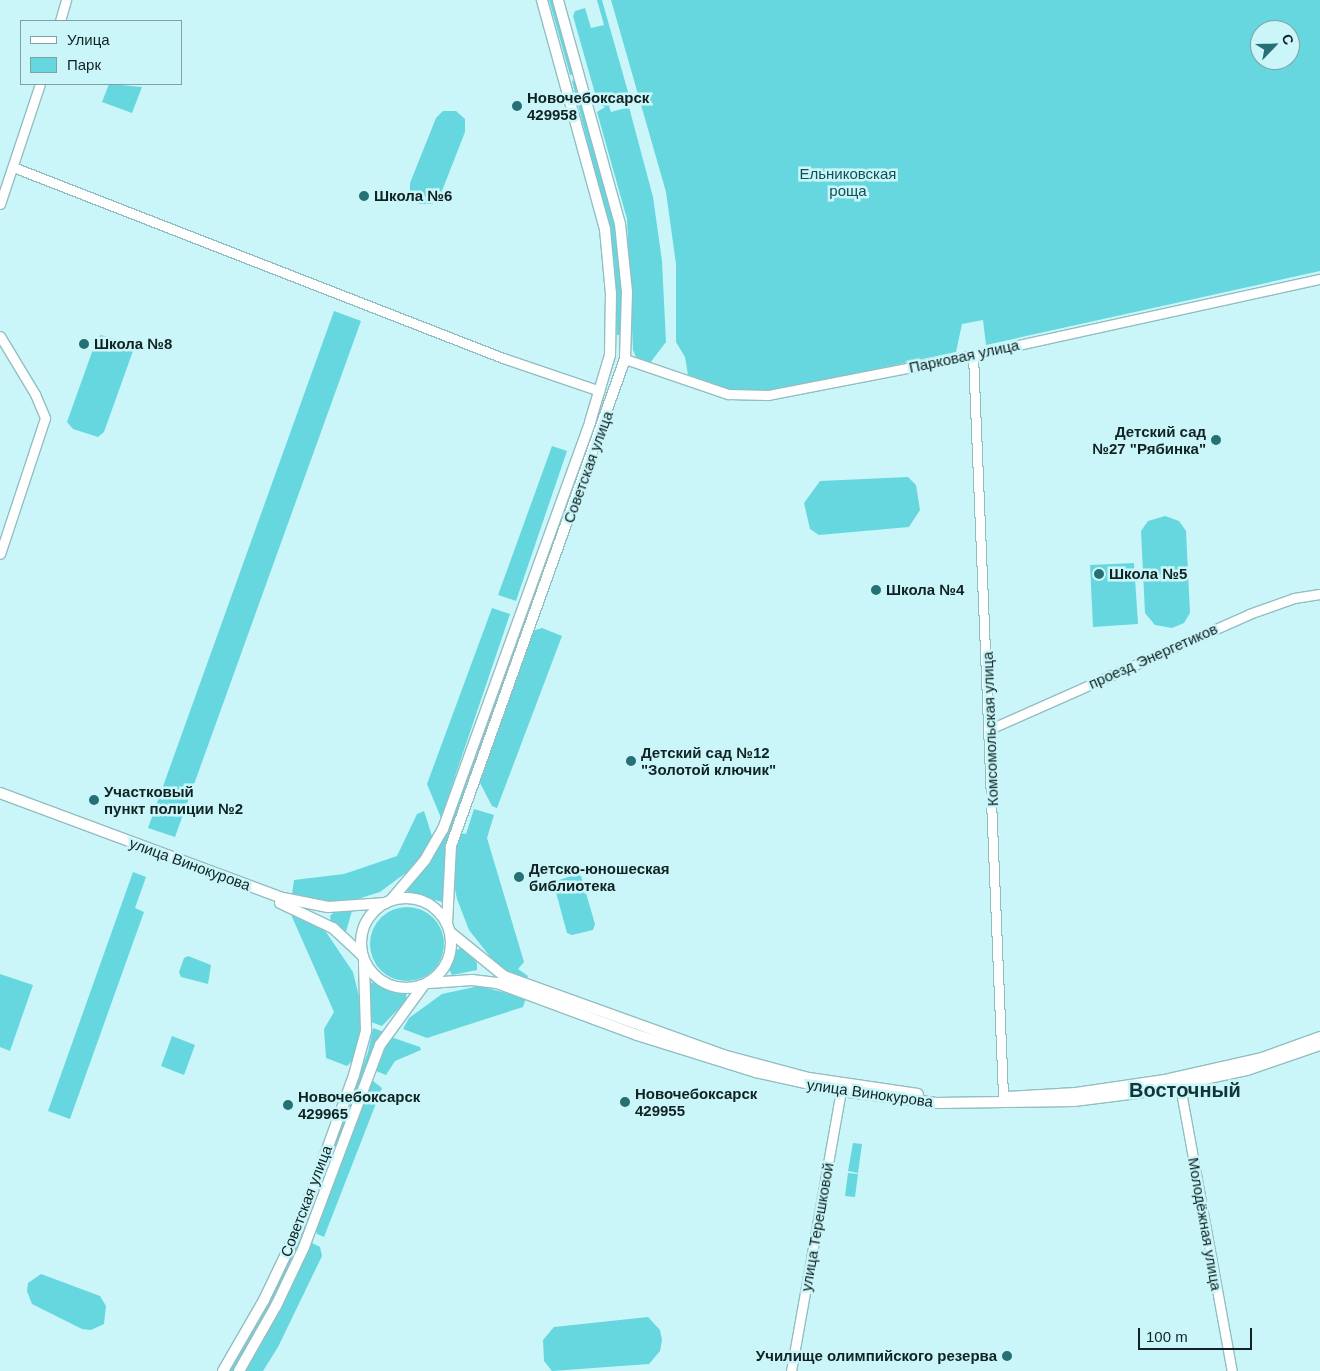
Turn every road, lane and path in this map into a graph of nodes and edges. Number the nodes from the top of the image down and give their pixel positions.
1 (66, 0) edge
2 (542, 0) edge
3 (558, 0) edge
4 (60, 20) edge
5 (40, 85) edge
6 (13, 167) junction
7 (0, 204) edge
8 (1320, 279) edge
9 (0, 336) edge
10 (610, 355) junction
11 (973, 355) junction
12 (625, 359) junction
13 (600, 391) junction
14 (0, 554) edge
15 (1320, 594) edge
16 (990, 729) junction
17 (0, 793) edge
18 (0, 800) edge
19 (40, 812) junction
20 (389, 901) junction
21 (449, 928) junction
22 (363, 958) junction
23 (426, 984) junction
24 (1320, 1037) edge
25 (1320, 1045) edge
26 (1304, 1047) junction
27 (808, 1081) junction
28 (1179, 1082) junction
29 (841, 1087) junction
30 (1004, 1100) junction
31 (223, 1371) edge
32 (239, 1371) edge
33 (791, 1371) edge
34 (1232, 1371) edge

1 - 4 street
2 - 10 main road, Советская улица
3 - 12 main road, Советская улица
5 - 6 street
6 - 7 street
6 - 13 street
8 - 11 street, Парковая улица
9 - 14 street
10 - 12 main road, Парковая улица
10 - 13 main road, Советская улица
11 - 12 street, Парковая улица
11 - 16 street, Комсомольская улица
12 - 21 main road, Советская улица
13 - 20 main road, Советская улица
15 - 16 street, проезд Энергетиков
16 - 30 street, Комсомольская улица
17 - 19 main road, улица Винокурова
18 - 19 main road, улица Винокурова
19 - 20 main road, улица Винокурова
19 - 22 main road, улица Винокурова
20 - 21 main road
20 - 22 main road
21 - 23 main road
21 - 27 main road, улица Винокурова
22 - 23 main road
22 - 31 main road, Советская улица
23 - 27 main road, улица Винокурова
23 - 32 main road, Советская улица
24 - 26 main road, улица Винокурова
25 - 26 main road, улица Винокурова
26 - 28 main road, улица Винокурова
27 - 29 main road, улица Винокурова
28 - 30 main road, улица Винокурова
28 - 34 street, Молодёжная улица
29 - 30 main road, улица Винокурова
29 - 33 street, улица Терешковой

